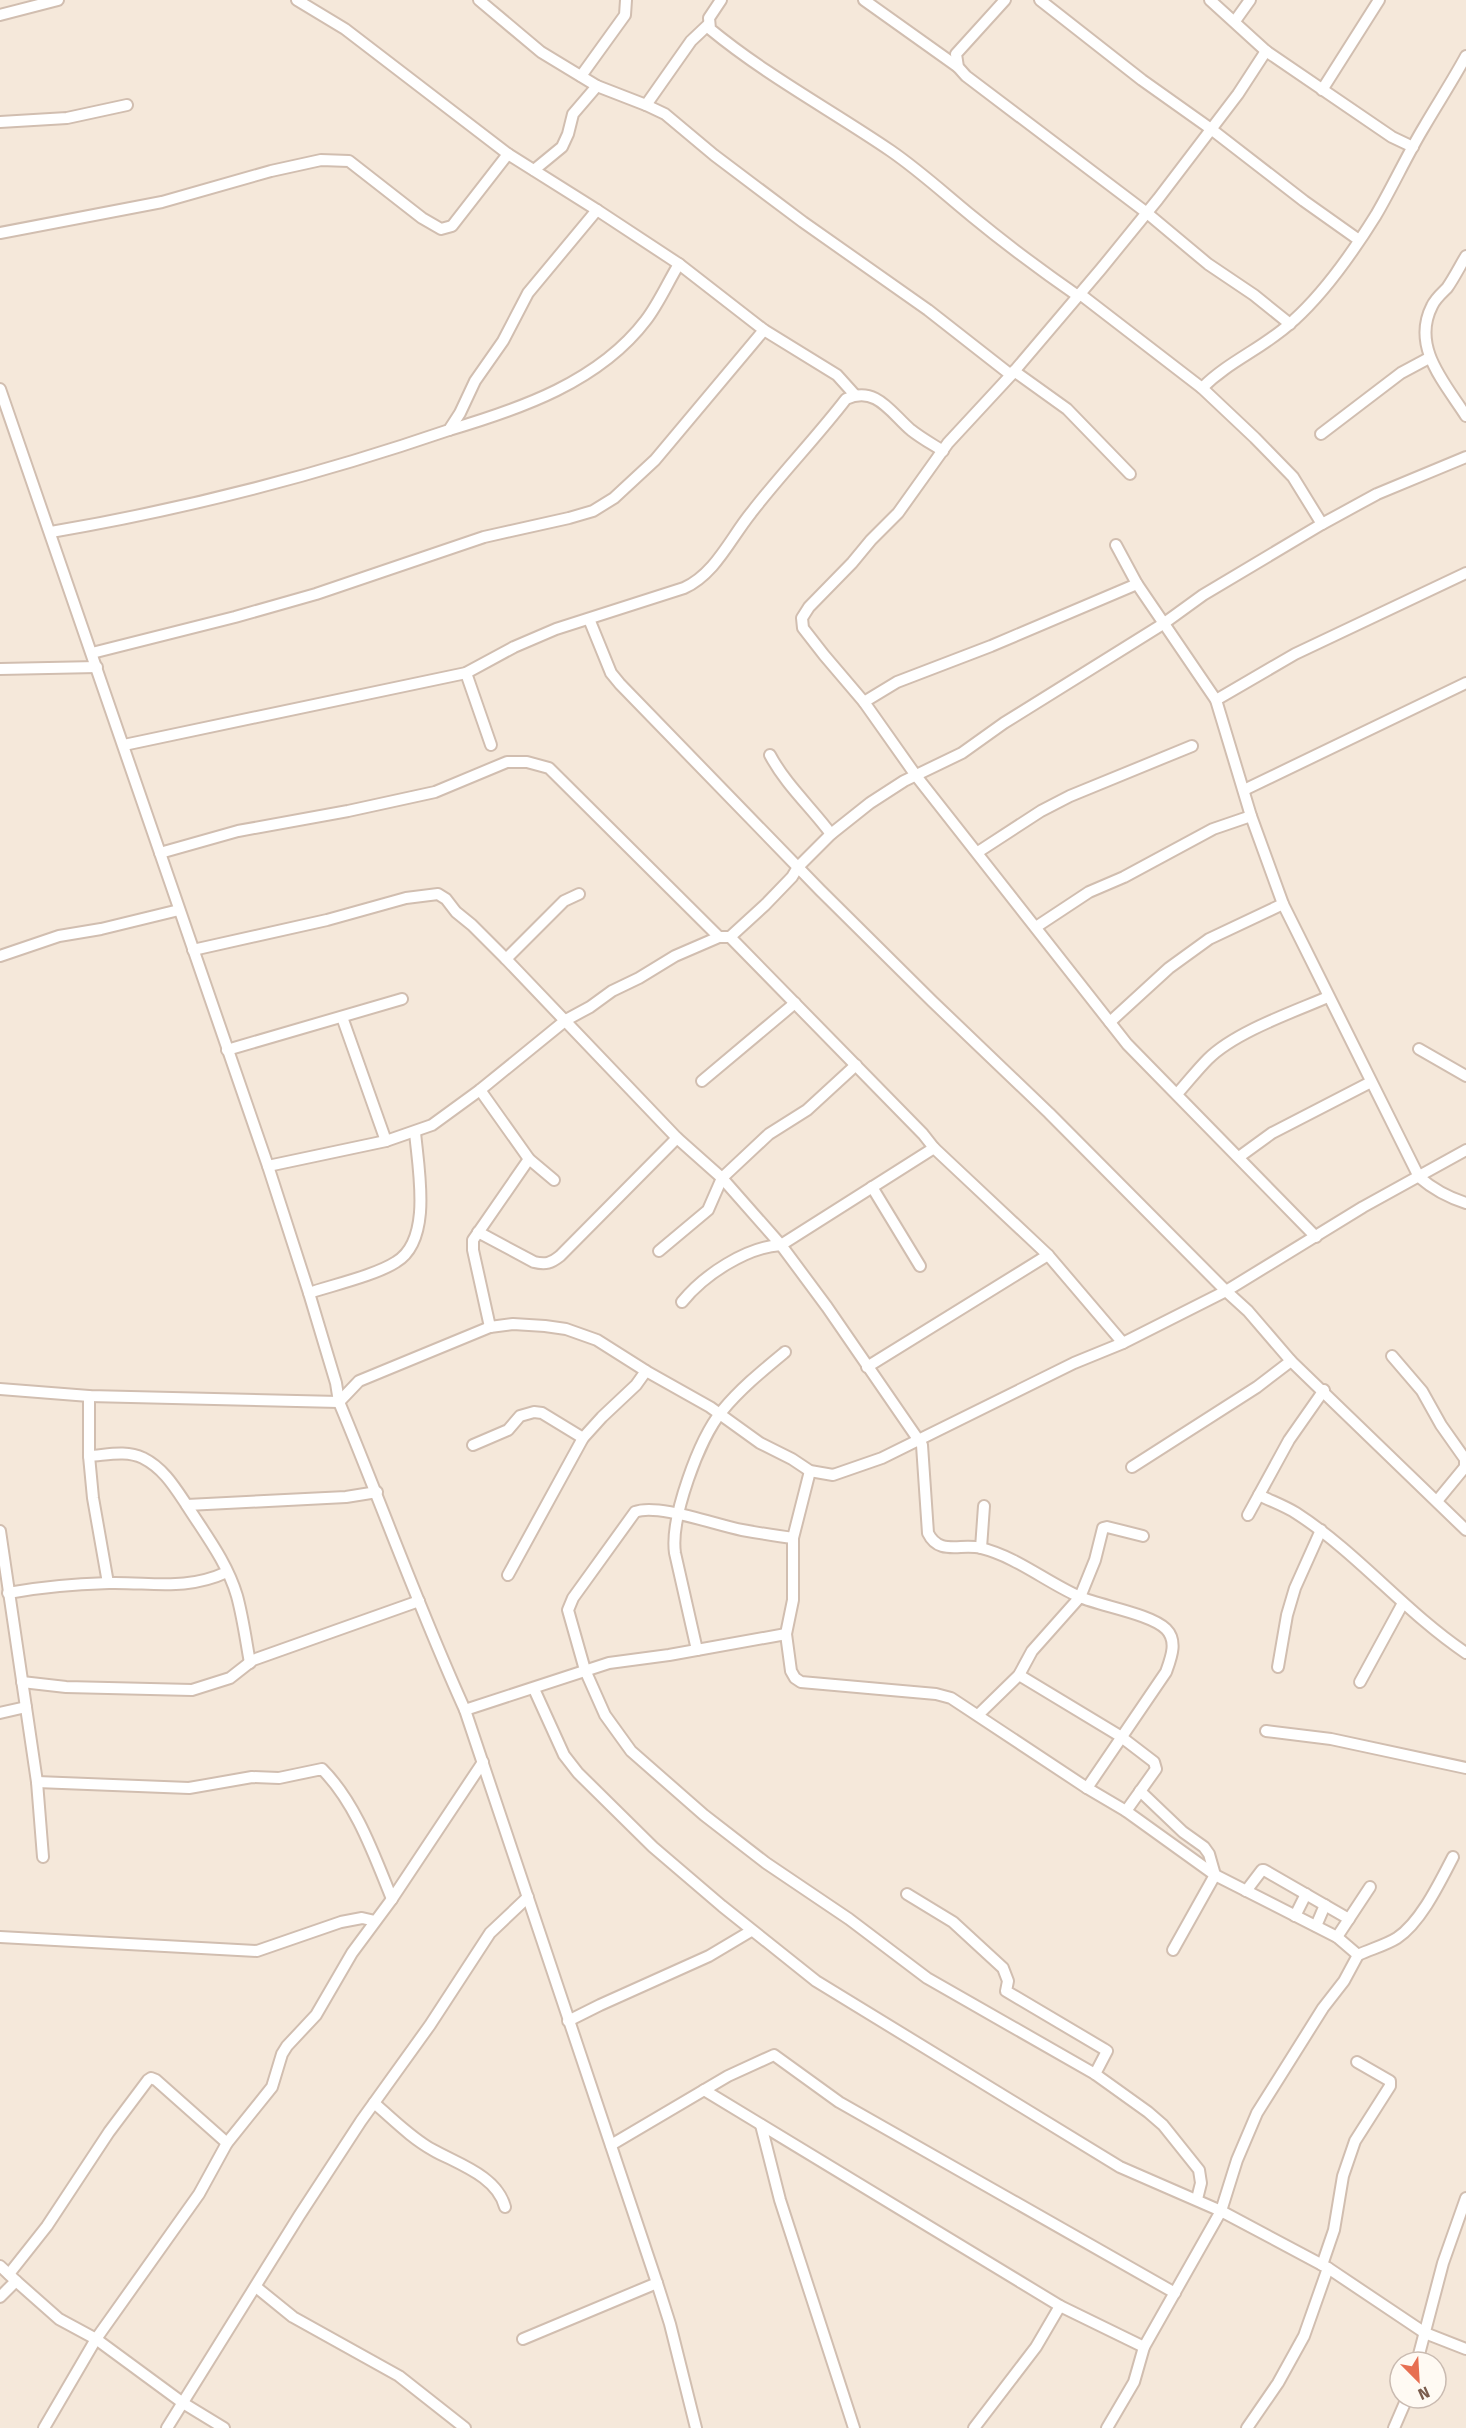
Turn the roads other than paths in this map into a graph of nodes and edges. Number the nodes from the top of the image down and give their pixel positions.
1 (58, 0) edge
2 (297, 0) edge
3 (478, 0) edge
4 (626, 0) edge
5 (721, 0) edge
6 (864, 0) edge
7 (1005, 0) edge
8 (1040, 0) edge
9 (1210, 0) edge
10 (1250, 0) edge
11 (1378, 0) edge
12 (0, 15) edge
13 (1235, 21) junction
14 (709, 24) junction
15 (1266, 51) junction
16 (1466, 56) edge
17 (958, 67) junction
18 (581, 76) junction
19 (597, 86) junction
20 (1322, 90) junction
21 (127, 105) dead end
22 (646, 105) junction
23 (0, 122) edge
24 (1211, 129) junction
25 (1413, 147) junction
26 (508, 154) junction
27 (534, 170) junction
28 (597, 210) junction
29 (1147, 213) junction
30 (0, 233) edge
31 (1359, 240) junction
32 (1466, 255) edge
33 (679, 264) junction
34 (1079, 295) junction
35 (1290, 324) junction
36 (764, 330) junction
37 (1429, 358) junction
38 (1013, 373) junction
39 (1202, 388) junction
40 (0, 389) edge
41 (855, 395) junction
42 (1466, 416) edge
43 (449, 430) junction
44 (1321, 434) dead end
45 (943, 451) junction
46 (1466, 457) edge
47 (1130, 474) dead end
48 (1322, 524) junction
49 (51, 532) junction
50 (1116, 545) dead end
51 (1466, 573) edge
52 (1137, 584) junction
53 (589, 619) junction
54 (1163, 624) junction
55 (92, 653) junction
56 (97, 667) junction
57 (0, 669) edge
58 (466, 672) junction
59 (1466, 682) edge
60 (1216, 700) junction
61 (864, 702) junction
62 (124, 745) junction
63 (490, 745) dead end
64 (1192, 746) dead end
65 (770, 755) dead end
66 (917, 777) junction
67 (1244, 790) junction
68 (1251, 816) junction
69 (831, 834) junction
70 (978, 852) junction
71 (160, 853) junction
72 (798, 867) junction
73 (579, 894) dead end
74 (1283, 904) junction
75 (179, 910) junction
76 (1036, 927) junction
77 (725, 937) junction
78 (193, 950) junction
79 (0, 956) edge
80 (506, 959) junction
81 (1329, 997) junction
82 (402, 999) dead end
83 (795, 1003) junction
84 (342, 1017) junction
85 (566, 1020) junction
86 (1110, 1022) junction
87 (1419, 1048) dead end
88 (227, 1050) junction
89 (856, 1065) junction
90 (1466, 1077) edge
91 (702, 1081) dead end
92 (1371, 1082) junction
93 (480, 1090) junction
94 (1177, 1094) junction
95 (415, 1132) junction
96 (677, 1138) junction
97 (386, 1141) junction
98 (934, 1148) junction
99 (1466, 1150) edge
100 (1239, 1157) junction
101 (529, 1159) junction
102 (268, 1166) junction
103 (1419, 1177) junction
104 (722, 1178) junction
105 (554, 1180) dead end
106 (872, 1187) junction
107 (1466, 1203) edge
108 (478, 1232) junction
109 (1316, 1237) junction
110 (781, 1245) junction
111 (659, 1251) dead end
112 (1048, 1256) junction
113 (920, 1266) dead end
114 (1226, 1291) junction
115 (309, 1293) junction
116 (682, 1302) dead end
117 (490, 1328) junction
118 (1123, 1343) junction
119 (785, 1352) dead end
120 (1392, 1356) dead end
121 (1292, 1361) junction
122 (867, 1367) junction
123 (646, 1371) junction
124 (0, 1389) edge
125 (1324, 1390) junction
126 (89, 1396) junction
127 (339, 1402) junction
128 (720, 1414) junction
129 (583, 1438) junction
130 (919, 1441) junction
131 (473, 1445) dead end
132 (89, 1456) junction
133 (1132, 1467) dead end
134 (810, 1471) junction
135 (377, 1492) junction
136 (1259, 1495) junction
137 (1437, 1501) junction
138 (187, 1505) junction
139 (984, 1506) dead end
140 (677, 1515) junction
141 (1248, 1515) dead end
142 (1321, 1530) junction
143 (1466, 1530) edge
144 (0, 1531) edge
145 (1143, 1536) dead end
146 (793, 1538) junction
147 (981, 1548) junction
148 (227, 1572) junction
149 (507, 1575) dead end
150 (108, 1583) junction
151 (8, 1593) junction
152 (1080, 1597) junction
153 (419, 1601) junction
154 (1403, 1603) junction
155 (786, 1634) junction
156 (698, 1650) junction
157 (1466, 1653) edge
158 (250, 1663) junction
159 (1278, 1667) dead end
160 (585, 1670) junction
161 (1019, 1675) junction
162 (22, 1682) junction
163 (1360, 1682) dead end
164 (534, 1689) junction
165 (26, 1707) junction
166 (465, 1710) junction
167 (0, 1713) edge
168 (978, 1715) junction
169 (1266, 1731) dead end
170 (1120, 1736) junction
171 (483, 1762) junction
172 (1466, 1768) edge
173 (37, 1782) junction
174 (1087, 1788) junction
175 (1140, 1791) junction
176 (1126, 1810) junction
177 (1183, 1832) junction
178 (1176, 1845) junction
179 (43, 1857) dead end
180 (1453, 1857) dead end
181 (1215, 1875) junction
182 (1370, 1887) dead end
183 (1246, 1891) junction
184 (907, 1894) dead end
185 (1306, 1894) junction
186 (528, 1897) junction
187 (392, 1899) junction
188 (1325, 1905) junction
189 (1295, 1916) junction
190 (1349, 1919) junction
191 (375, 1921) junction
192 (1316, 1926) junction
193 (751, 1930) junction
194 (0, 1937) edge
195 (1337, 1937) junction
196 (1173, 1950) dead end
197 (1358, 1954) junction
198 (568, 2021) junction
199 (1357, 2062) dead end
200 (1095, 2074) junction
201 (704, 2090) junction
202 (374, 2103) junction
203 (761, 2125) junction
204 (227, 2143) junction
205 (610, 2145) junction
206 (1466, 2198) edge
207 (1197, 2199) junction
208 (505, 2206) dead end
209 (1221, 2211) junction
210 (0, 2266) edge
211 (1325, 2267) junction
212 (12, 2277) junction
213 (657, 2283) junction
214 (256, 2287) junction
215 (1175, 2293) junction
216 (0, 2297) edge
217 (1060, 2306) junction
218 (1425, 2333) junction
219 (96, 2339) junction
220 (523, 2339) dead end
221 (1144, 2347) junction
222 (1466, 2349) edge
223 (1420, 2350) edge
224 (183, 2403) junction
225 (1402, 2410) edge
226 (44, 2428) edge
227 (167, 2428) edge
228 (224, 2428) edge
229 (465, 2428) edge
230 (696, 2428) edge
231 (854, 2428) edge
232 (974, 2428) edge
233 (1107, 2428) edge
234 (1246, 2428) edge
235 (1394, 2428) edge

1 - 12 street
2 - 26 street
3 - 18 street
4 - 18 street
5 - 14 street
6 - 17 street
7 - 17 street
8 - 24 street
9 - 13 street
10 - 13 street
11 - 20 street
13 - 15 street
14 - 22 street
14 - 34 street
15 - 20 street
15 - 24 street
16 - 25 street
17 - 29 street
18 - 19 street
19 - 22 street
19 - 27 street
20 - 25 street
21 - 23 street
22 - 38 street
24 - 29 street
24 - 31 street
25 - 31 street
26 - 27 street
26 - 30 street
27 - 28 street
28 - 33 street
28 - 43 street
29 - 34 street
29 - 35 street
31 - 35 street
32 - 37 street
33 - 36 street
33 - 43 street
34 - 38 street
34 - 39 street
35 - 39 street
36 - 41 street
36 - 55 street
37 - 42 street
37 - 44 street
38 - 45 street
38 - 47 street
39 - 48 street
40 - 49 street
41 - 45 street
41 - 53 street
43 - 49 street
45 - 61 street
46 - 48 street
48 - 54 street
49 - 55 street
50 - 52 street
51 - 60 street
52 - 54 street
52 - 61 street
53 - 58 street
53 - 72 street
54 - 60 street
54 - 66 street
55 - 56 street
56 - 57 street
56 - 62 street
58 - 62 street
58 - 63 street
59 - 67 street
60 - 67 street
61 - 66 street
62 - 71 street
64 - 70 street
65 - 69 street
66 - 69 street
66 - 70 street
67 - 68 street
68 - 74 street
68 - 76 street
69 - 72 street
70 - 76 street
71 - 75 street
71 - 77 street
72 - 77 street
72 - 114 street
73 - 80 street
74 - 81 street
74 - 86 street
75 - 78 street
75 - 79 street
76 - 86 street
77 - 83 street
77 - 85 street
78 - 80 street
78 - 88 street
80 - 85 street
81 - 92 street
81 - 94 street
82 - 84 street
83 - 89 street
83 - 91 street
84 - 88 street
84 - 97 street
85 - 93 street
85 - 96 street
86 - 94 street
87 - 90 street
88 - 102 street
89 - 98 street
89 - 104 street
92 - 100 street
92 - 103 street
93 - 95 street
93 - 101 street
94 - 100 street
95 - 97 street
95 - 115 street
96 - 104 street
96 - 108 street
97 - 102 street
98 - 106 street
98 - 112 street
99 - 103 street
100 - 109 street
101 - 105 street
101 - 108 street
102 - 115 street
103 - 107 street
103 - 109 street
104 - 110 street
104 - 111 street
106 - 110 street
106 - 113 street
108 - 117 street
109 - 114 street
110 - 116 street
110 - 122 street
112 - 118 street
112 - 122 street
114 - 118 street
114 - 121 street
115 - 127 street
117 - 123 street
117 - 127 street
118 - 130 street
119 - 128 street
120 - 137 street
121 - 125 street
121 - 133 street
122 - 130 street
123 - 128 street
123 - 129 street
124 - 126 street
125 - 136 street
125 - 137 street
126 - 127 street
126 - 132 street
127 - 135 street
128 - 134 street
128 - 140 street
129 - 131 street
129 - 149 street
130 - 134 street
130 - 147 street
132 - 138 street
132 - 150 street
134 - 146 street
135 - 138 street
135 - 153 street
136 - 141 street
136 - 142 street
137 - 143 street
138 - 148 street
139 - 147 street
140 - 146 street
140 - 156 street
140 - 160 street
142 - 154 street
142 - 159 street
144 - 151 street
145 - 152 street
146 - 155 street
147 - 152 street
148 - 150 street
148 - 158 street
150 - 151 street
151 - 162 street
152 - 161 street
152 - 170 street
153 - 158 street
153 - 166 street
154 - 157 street
154 - 163 street
155 - 156 street
155 - 168 street
156 - 160 street
158 - 162 street
160 - 164 street
160 - 200 street
161 - 168 street
161 - 170 street
162 - 165 street
164 - 166 street
164 - 193 street
165 - 167 street
165 - 173 street
166 - 171 street
168 - 174 street
169 - 172 street
170 - 174 street
170 - 175 street
171 - 186 street
171 - 187 street
173 - 179 street
173 - 187 street
174 - 176 street
175 - 176 street
175 - 177 street
176 - 178 street
177 - 178 street
177 - 181 street
178 - 181 street
180 - 197 street
181 - 183 street
181 - 196 street
182 - 190 street
183 - 185 street
183 - 189 street
184 - 200 street
185 - 188 street
185 - 189 street
186 - 198 street
186 - 202 street
187 - 191 street
188 - 190 street
188 - 192 street
189 - 192 street
190 - 195 street
191 - 194 street
191 - 204 street
192 - 195 street
193 - 198 street
193 - 207 street
195 - 197 street
197 - 209 street
198 - 205 street
199 - 211 street
200 - 207 street
201 - 203 street
201 - 205 street
201 - 215 street
202 - 208 street
202 - 214 street
203 - 217 street
203 - 231 street
204 - 212 street
204 - 219 street
205 - 213 street
206 - 218 street
207 - 209 street
209 - 211 street
209 - 215 street
210 - 212 street
211 - 218 street
211 - 234 street
212 - 216 street
212 - 219 street
213 - 220 street
213 - 230 street
214 - 224 street
214 - 229 street
215 - 221 street
217 - 221 street
217 - 232 street
218 - 222 street
218 - 223 street
219 - 224 street
219 - 226 street
221 - 233 street
224 - 227 street
224 - 228 street
225 - 235 street

